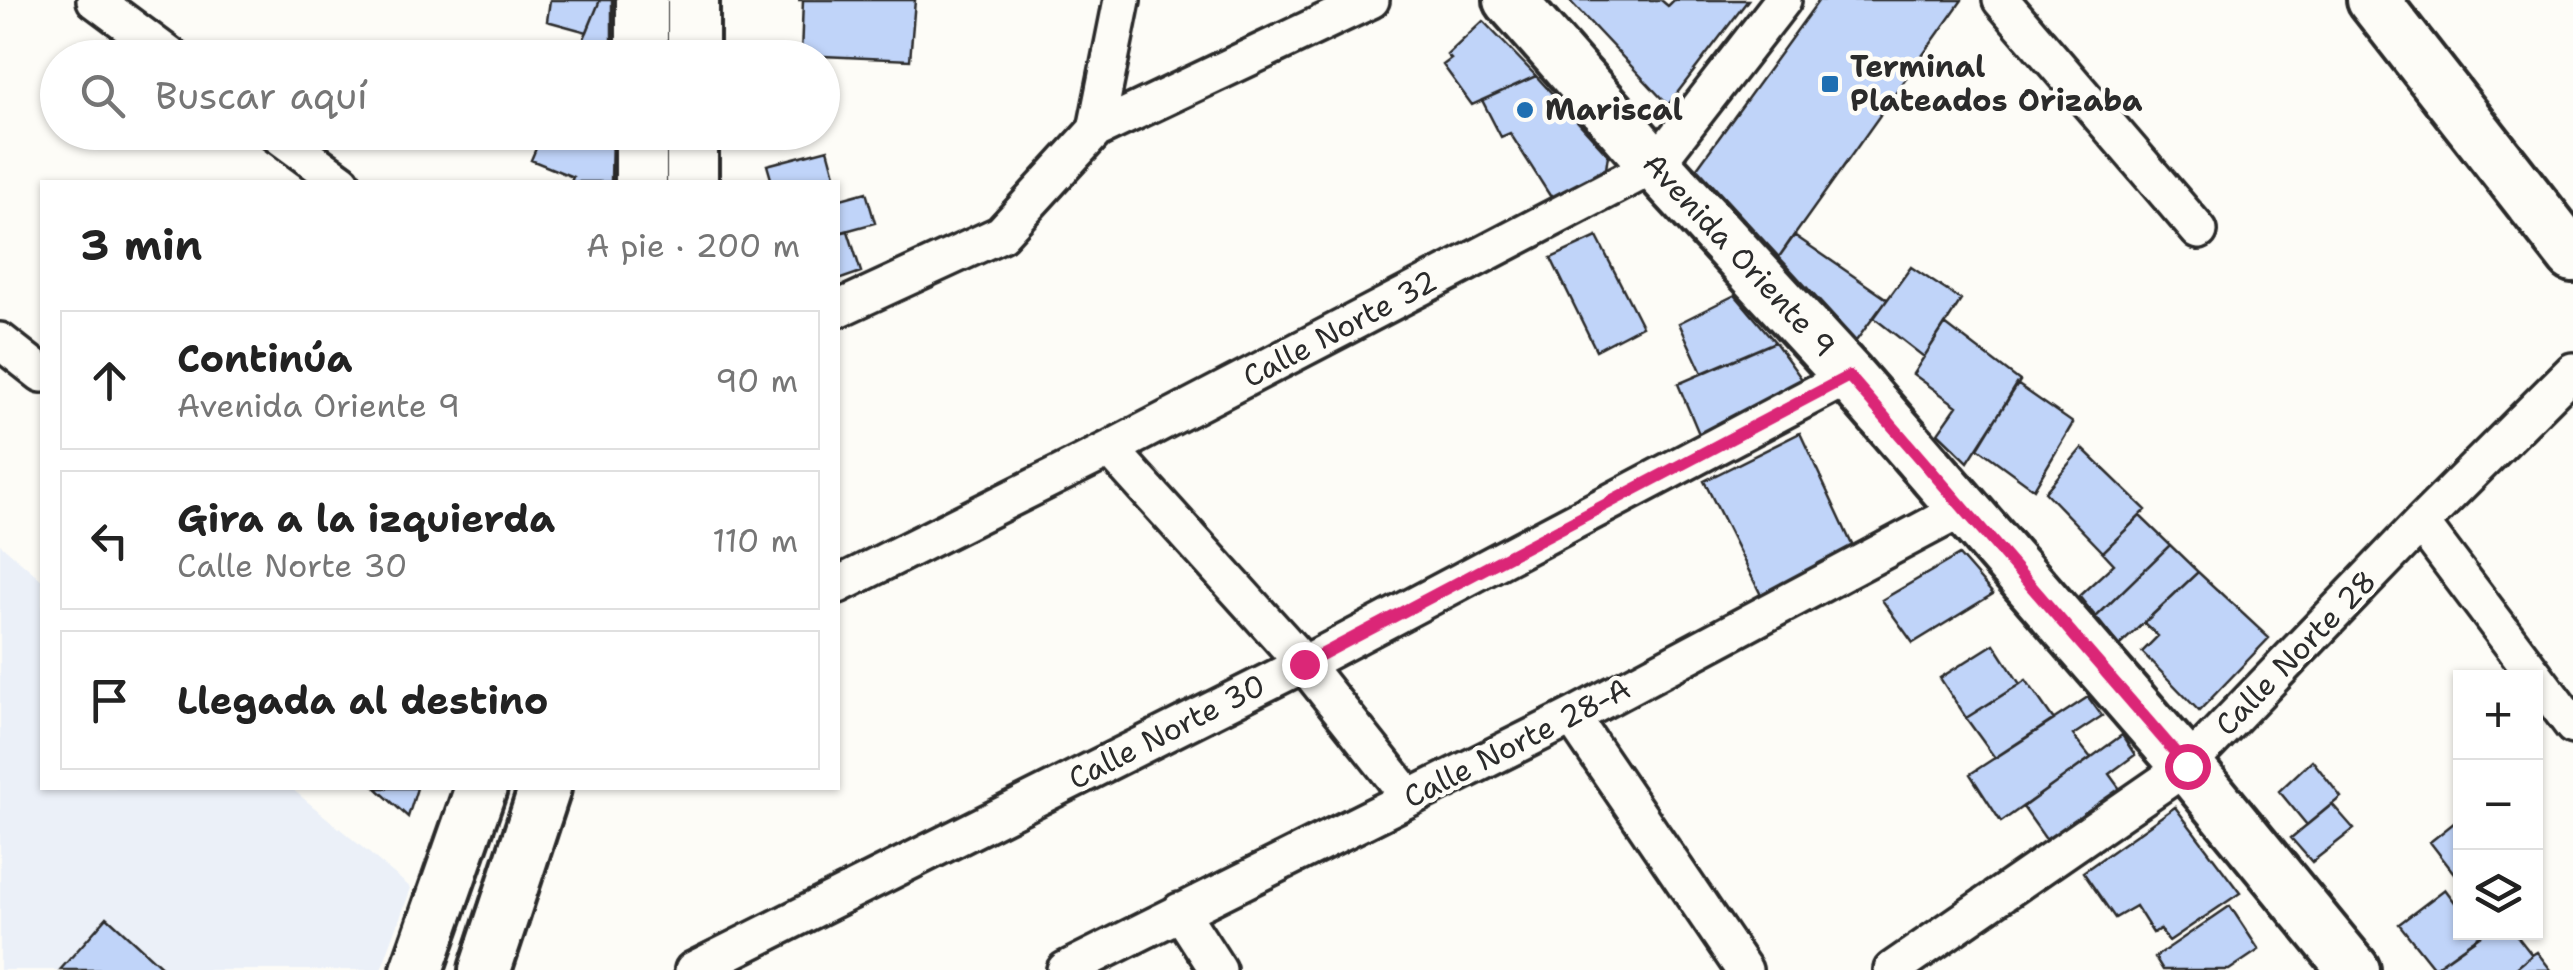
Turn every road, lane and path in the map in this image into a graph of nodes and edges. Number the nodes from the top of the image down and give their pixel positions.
1 (95, 0) edge
2 (642, 0) edge
3 (693, 0) edge
4 (1122, 0) edge
5 (1372, 0) edge
6 (1510, 0) edge
7 (1784, 0) edge
8 (2001, 0) edge
9 (2373, 0) edge
10 (149, 40) edge
11 (642, 40) edge
12 (693, 40) edge
13 (1096, 130) junction
14 (298, 150) edge
15 (642, 150) edge
16 (692, 150) edge
17 (1655, 165) junction
18 (339, 180) edge
19 (642, 180) edge
20 (692, 180) edge
21 (2199, 231) dead end
22 (2573, 256) edge
23 (840, 308) edge
24 (0, 340) edge
25 (2573, 371) edge
26 (40, 372) edge
27 (1849, 376) junction
28 (1110, 449) junction
29 (1964, 508) junction
30 (2421, 523) junction
31 (840, 584) edge
32 (1304, 664) junction
33 (1572, 717) junction
34 (2573, 726) edge
35 (2187, 766) junction
36 (480, 790) edge
37 (544, 790) edge
38 (1410, 798) junction
39 (1180, 911) junction
40 (417, 970) edge
41 (485, 970) edge
42 (693, 970) edge
43 (1066, 970) edge
44 (1218, 970) edge
45 (1744, 970) edge
46 (1892, 970) edge
47 (2354, 970) edge

1 - 10 street
2 - 11 street
3 - 12 street
4 - 13 street
5 - 13 street
6 - 17 street, Avenida Oriente 9
7 - 17 street, Calle Norte 32
8 - 21 street
9 - 22 street
13 - 23 street
14 - 18 street
15 - 19 street
16 - 20 street
17 - 27 street, Avenida Oriente 9
17 - 28 street, Calle Norte 32
24 - 26 street
25 - 30 street, Calle Norte 28
27 - 29 street, Avenida Oriente 9
27 - 32 street, Calle Norte 30
28 - 31 street, Calle Norte 32
28 - 32 street
29 - 33 street, Calle Norte 28-A
29 - 35 street, Avenida Oriente 9
30 - 34 street
30 - 35 street, Calle Norte 28
32 - 38 street
32 - 42 street, Calle Norte 30
33 - 38 street, Calle Norte 28-A
33 - 45 street
35 - 46 street, Calle Norte 28
35 - 47 street, Avenida Oriente 9
36 - 40 street
37 - 41 street
38 - 39 street, Calle Norte 28-A
39 - 43 street, Calle Norte 28-A
39 - 44 street

